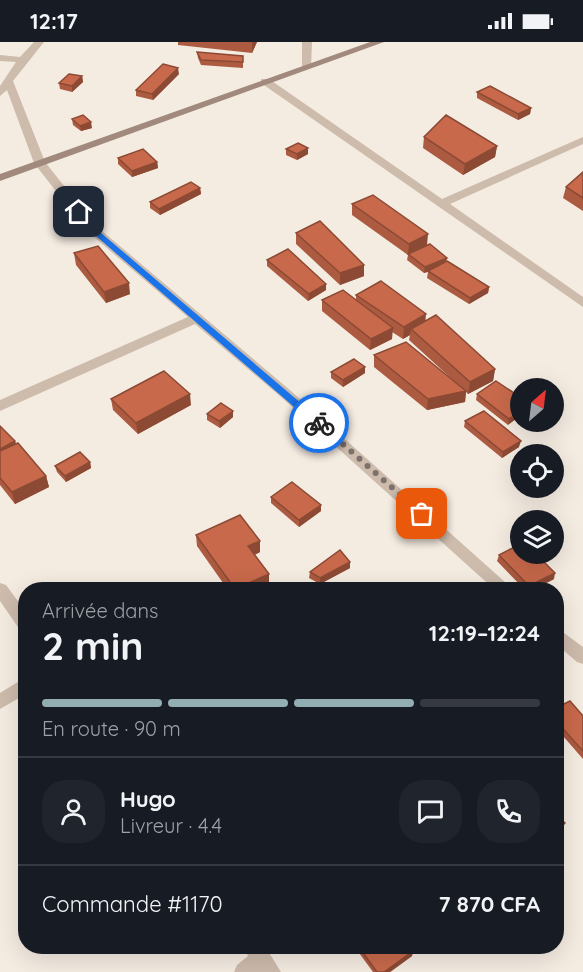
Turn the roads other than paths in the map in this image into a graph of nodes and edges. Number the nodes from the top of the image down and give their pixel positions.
1 (39, 42) edge
2 (307, 42) edge
3 (379, 42) edge
4 (0, 58) edge
5 (23, 60) junction
6 (307, 66) junction
7 (8, 80) junction
8 (265, 81) junction
9 (0, 93) edge
10 (583, 140) edge
11 (40, 163) junction
12 (0, 178) edge
13 (441, 204) junction
14 (583, 303) edge
15 (197, 318) junction
16 (0, 406) edge
17 (497, 582) edge
18 (0, 588) edge
19 (18, 614) edge
20 (564, 641) edge
21 (583, 657) edge
22 (18, 690) edge
23 (0, 702) edge
24 (262, 959) edge
25 (244, 972) edge

1 - 5 street
2 - 6 street
3 - 6 street
4 - 5 street
5 - 7 street
6 - 8 street
7 - 9 street
7 - 11 street
8 - 11 street
8 - 13 street
10 - 13 street
11 - 12 street
11 - 15 street
13 - 14 street
15 - 16 street
15 - 17 street
18 - 19 street
20 - 21 street
22 - 23 street
24 - 25 street

